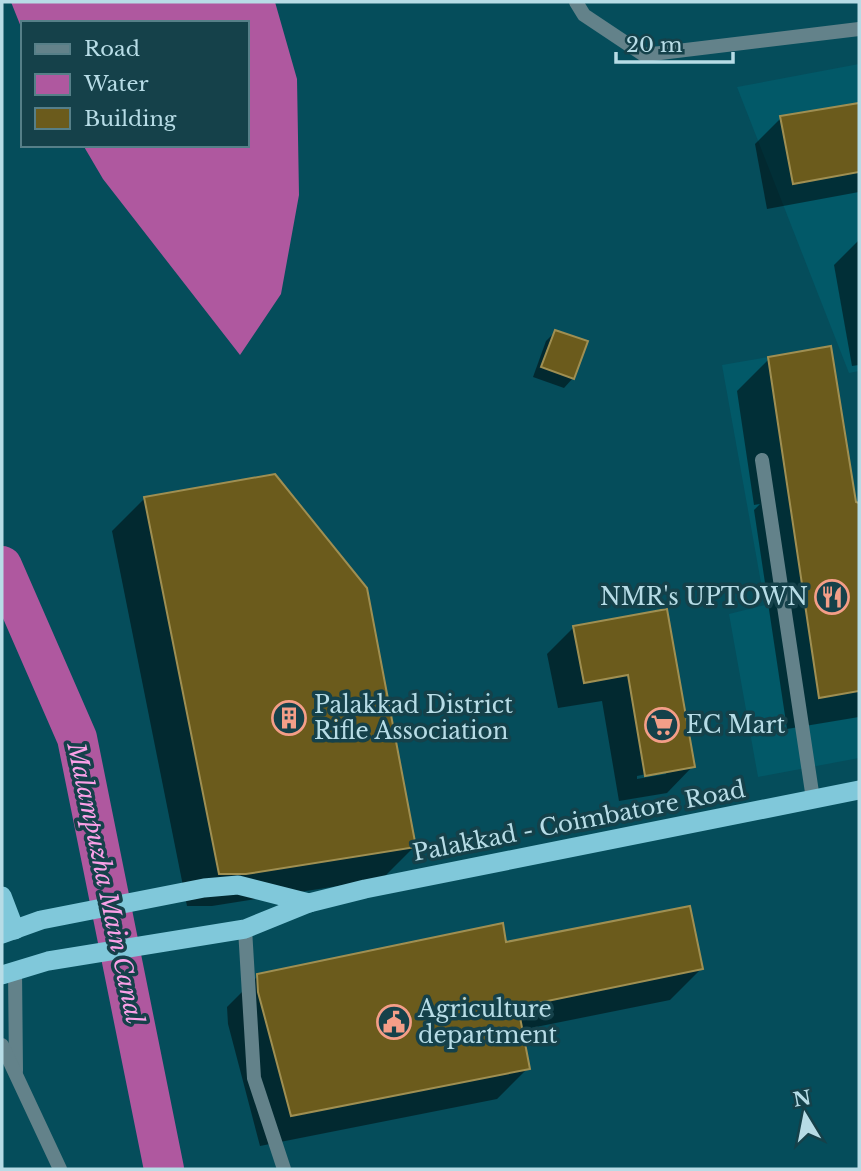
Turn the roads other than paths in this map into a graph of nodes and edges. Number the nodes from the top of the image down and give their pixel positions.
1 (576, 2) edge
2 (859, 29) edge
3 (762, 460) dead end
4 (859, 790) edge
5 (813, 799) junction
6 (2, 896) edge
7 (309, 903) junction
8 (245, 929) junction
9 (8, 932) edge
10 (8, 973) edge
11 (2, 1045) edge
12 (16, 1076) junction
13 (60, 1169) edge
14 (284, 1169) edge

1 - 2 street
3 - 5 street
4 - 5 highway, Palakkad - Coimbatore Road
5 - 7 highway, Palakkad - Coimbatore Road
6 - 9 highway
7 - 8 highway, Palakkad - Coimbatore Road
7 - 9 highway, Palakkad - Coimbatore Road
8 - 10 highway, Palakkad - Coimbatore Road
8 - 14 street
10 - 12 street
11 - 12 street
12 - 13 street

